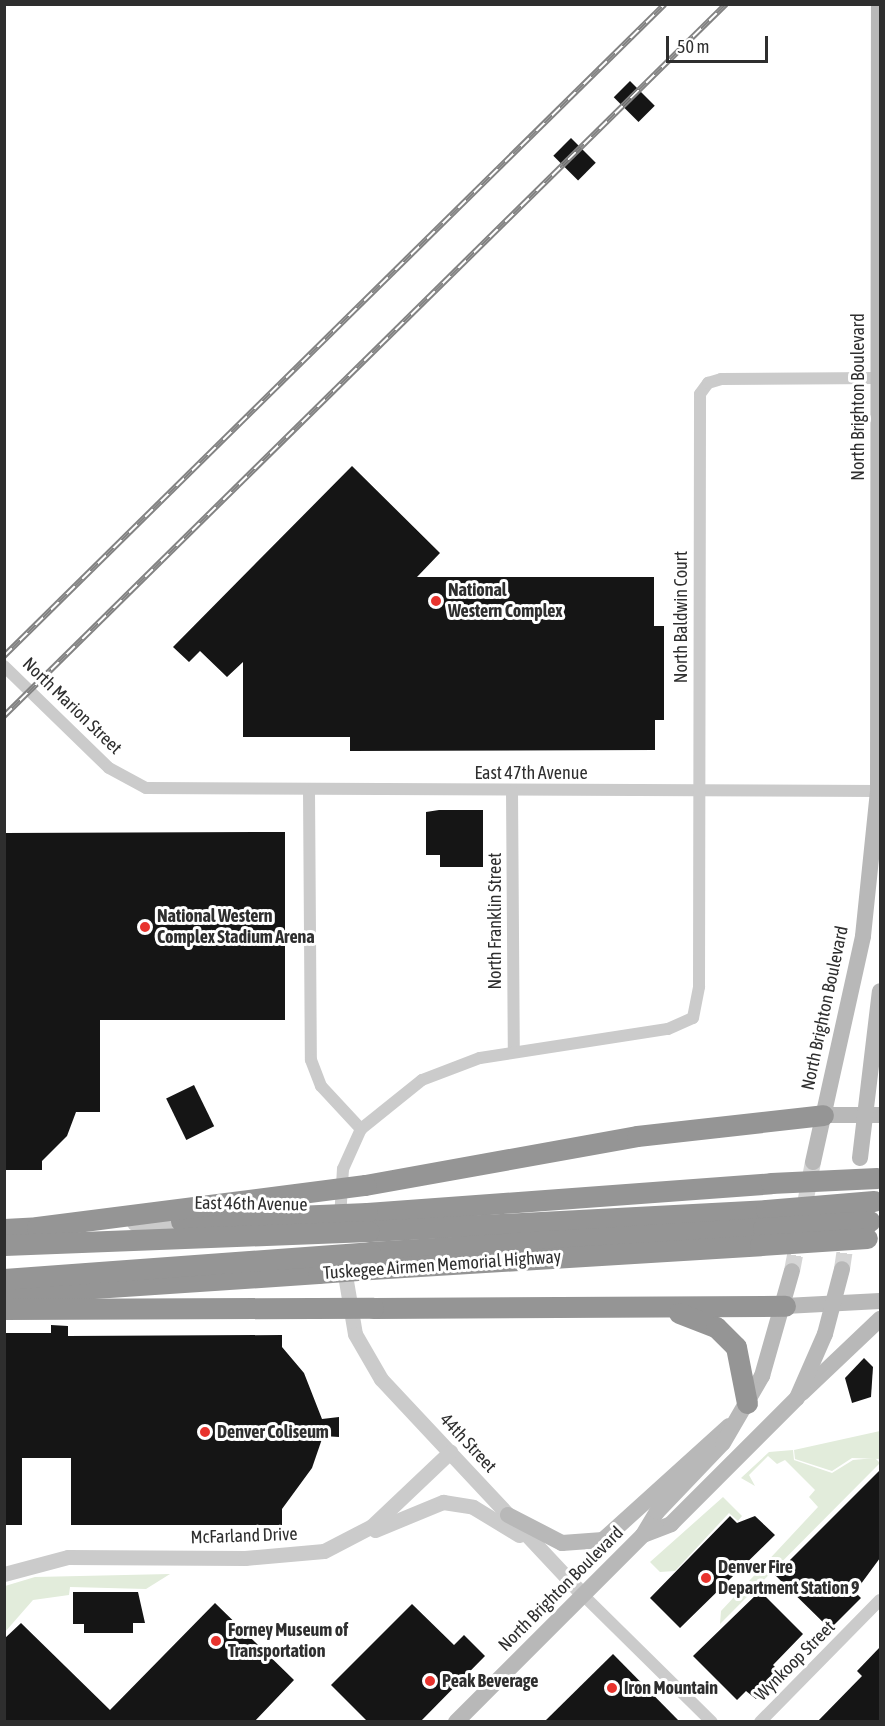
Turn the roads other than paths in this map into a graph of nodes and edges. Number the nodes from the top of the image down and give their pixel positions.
1 (879, 4) edge
2 (879, 378) edge
3 (4, 666) edge
4 (309, 791) junction
5 (512, 791) junction
6 (700, 791) junction
7 (182, 792) joint
8 (880, 796) edge
9 (880, 991) edge
10 (514, 1052) junction
11 (823, 1115) junction
12 (874, 1115) edge
13 (362, 1129) junction
14 (860, 1158) dead end
15 (813, 1162) tunnel mouth
16 (879, 1178) edge
17 (875, 1219) edge
18 (4, 1222) edge
19 (37, 1227) junction
20 (763, 1228) junction
21 (4, 1229) edge
22 (340, 1232) junction
23 (4, 1236) edge
24 (369, 1241) junction
25 (4, 1245) edge
26 (842, 1269) tunnel mouth
27 (792, 1271) tunnel mouth
28 (4, 1279) edge
29 (4, 1294) edge
30 (880, 1300) edge
31 (834, 1304) junction
32 (785, 1306) junction
33 (658, 1308) junction
34 (4, 1309) edge
35 (880, 1319) edge
36 (797, 1398) junction
37 (747, 1403) junction
38 (732, 1424) junction
39 (450, 1452) junction
40 (508, 1515) junction
41 (643, 1535) junction
42 (356, 1539) junction
43 (542, 1551) junction
44 (4, 1574) edge
45 (583, 1595) junction
46 (880, 1600) edge
47 (456, 1722) edge
48 (712, 1722) edge
49 (760, 1722) edge

1 - 2 main road, North Brighton Boulevard
2 - 6 street, North Baldwin Court
2 - 8 main road, North Brighton Boulevard
3 - 7 street, North Marion Street
4 - 5 street, East 47th Avenue
4 - 7 street, East 47th Avenue
4 - 13 street
5 - 6 street, East 47th Avenue
5 - 10 street, North Franklin Street
6 - 8 street, East 47th Avenue
6 - 10 street, North Baldwin Court
8 - 11 main road, North Brighton Boulevard
9 - 12 main road
10 - 13 street
11 - 12 main road
11 - 15 main road, North Brighton Boulevard
11 - 19 highway, bridge
12 - 14 main road
13 - 22 street, 44th Street
16 - 24 highway, Tuskegee Airmen Memorial Highway, bridge
17 - 20 highway, Tuskegee Airmen Memorial Highway, bridge
17 - 20 highway, bridge
18 - 22 street, East 46th Avenue
19 - 21 highway
19 - 24 highway, Tuskegee Airmen Memorial Highway, bridge
20 - 24 highway, Tuskegee Airmen Memorial Highway
20 - 24 highway
22 - 23 street, East 46th Avenue
22 - 39 street, 44th Street
24 - 25 highway, bridge
24 - 28 highway, bridge
24 - 29 highway, Tuskegee Airmen Memorial Highway, bridge
26 - 31 main road, North Brighton Boulevard
27 - 32 main road, North Brighton Boulevard
30 - 31 main road
31 - 32 main road
31 - 36 main road, North Brighton Boulevard
32 - 33 highway
32 - 37 main road, North Brighton Boulevard
33 - 34 highway, bridge
33 - 37 highway
35 - 36 main road
36 - 41 main road, North Brighton Boulevard
37 - 38 main road, North Brighton Boulevard
38 - 40 main road
38 - 41 main road, North Brighton Boulevard
39 - 40 street, 44th Street
39 - 42 street, McFarland Drive
40 - 43 street, 44th Street
41 - 45 main road, North Brighton Boulevard
42 - 43 street
42 - 44 street, McFarland Drive
43 - 45 street, 44th Street
45 - 47 main road, North Brighton Boulevard
45 - 48 street, 44th Street
46 - 49 street, Wynkoop Street

